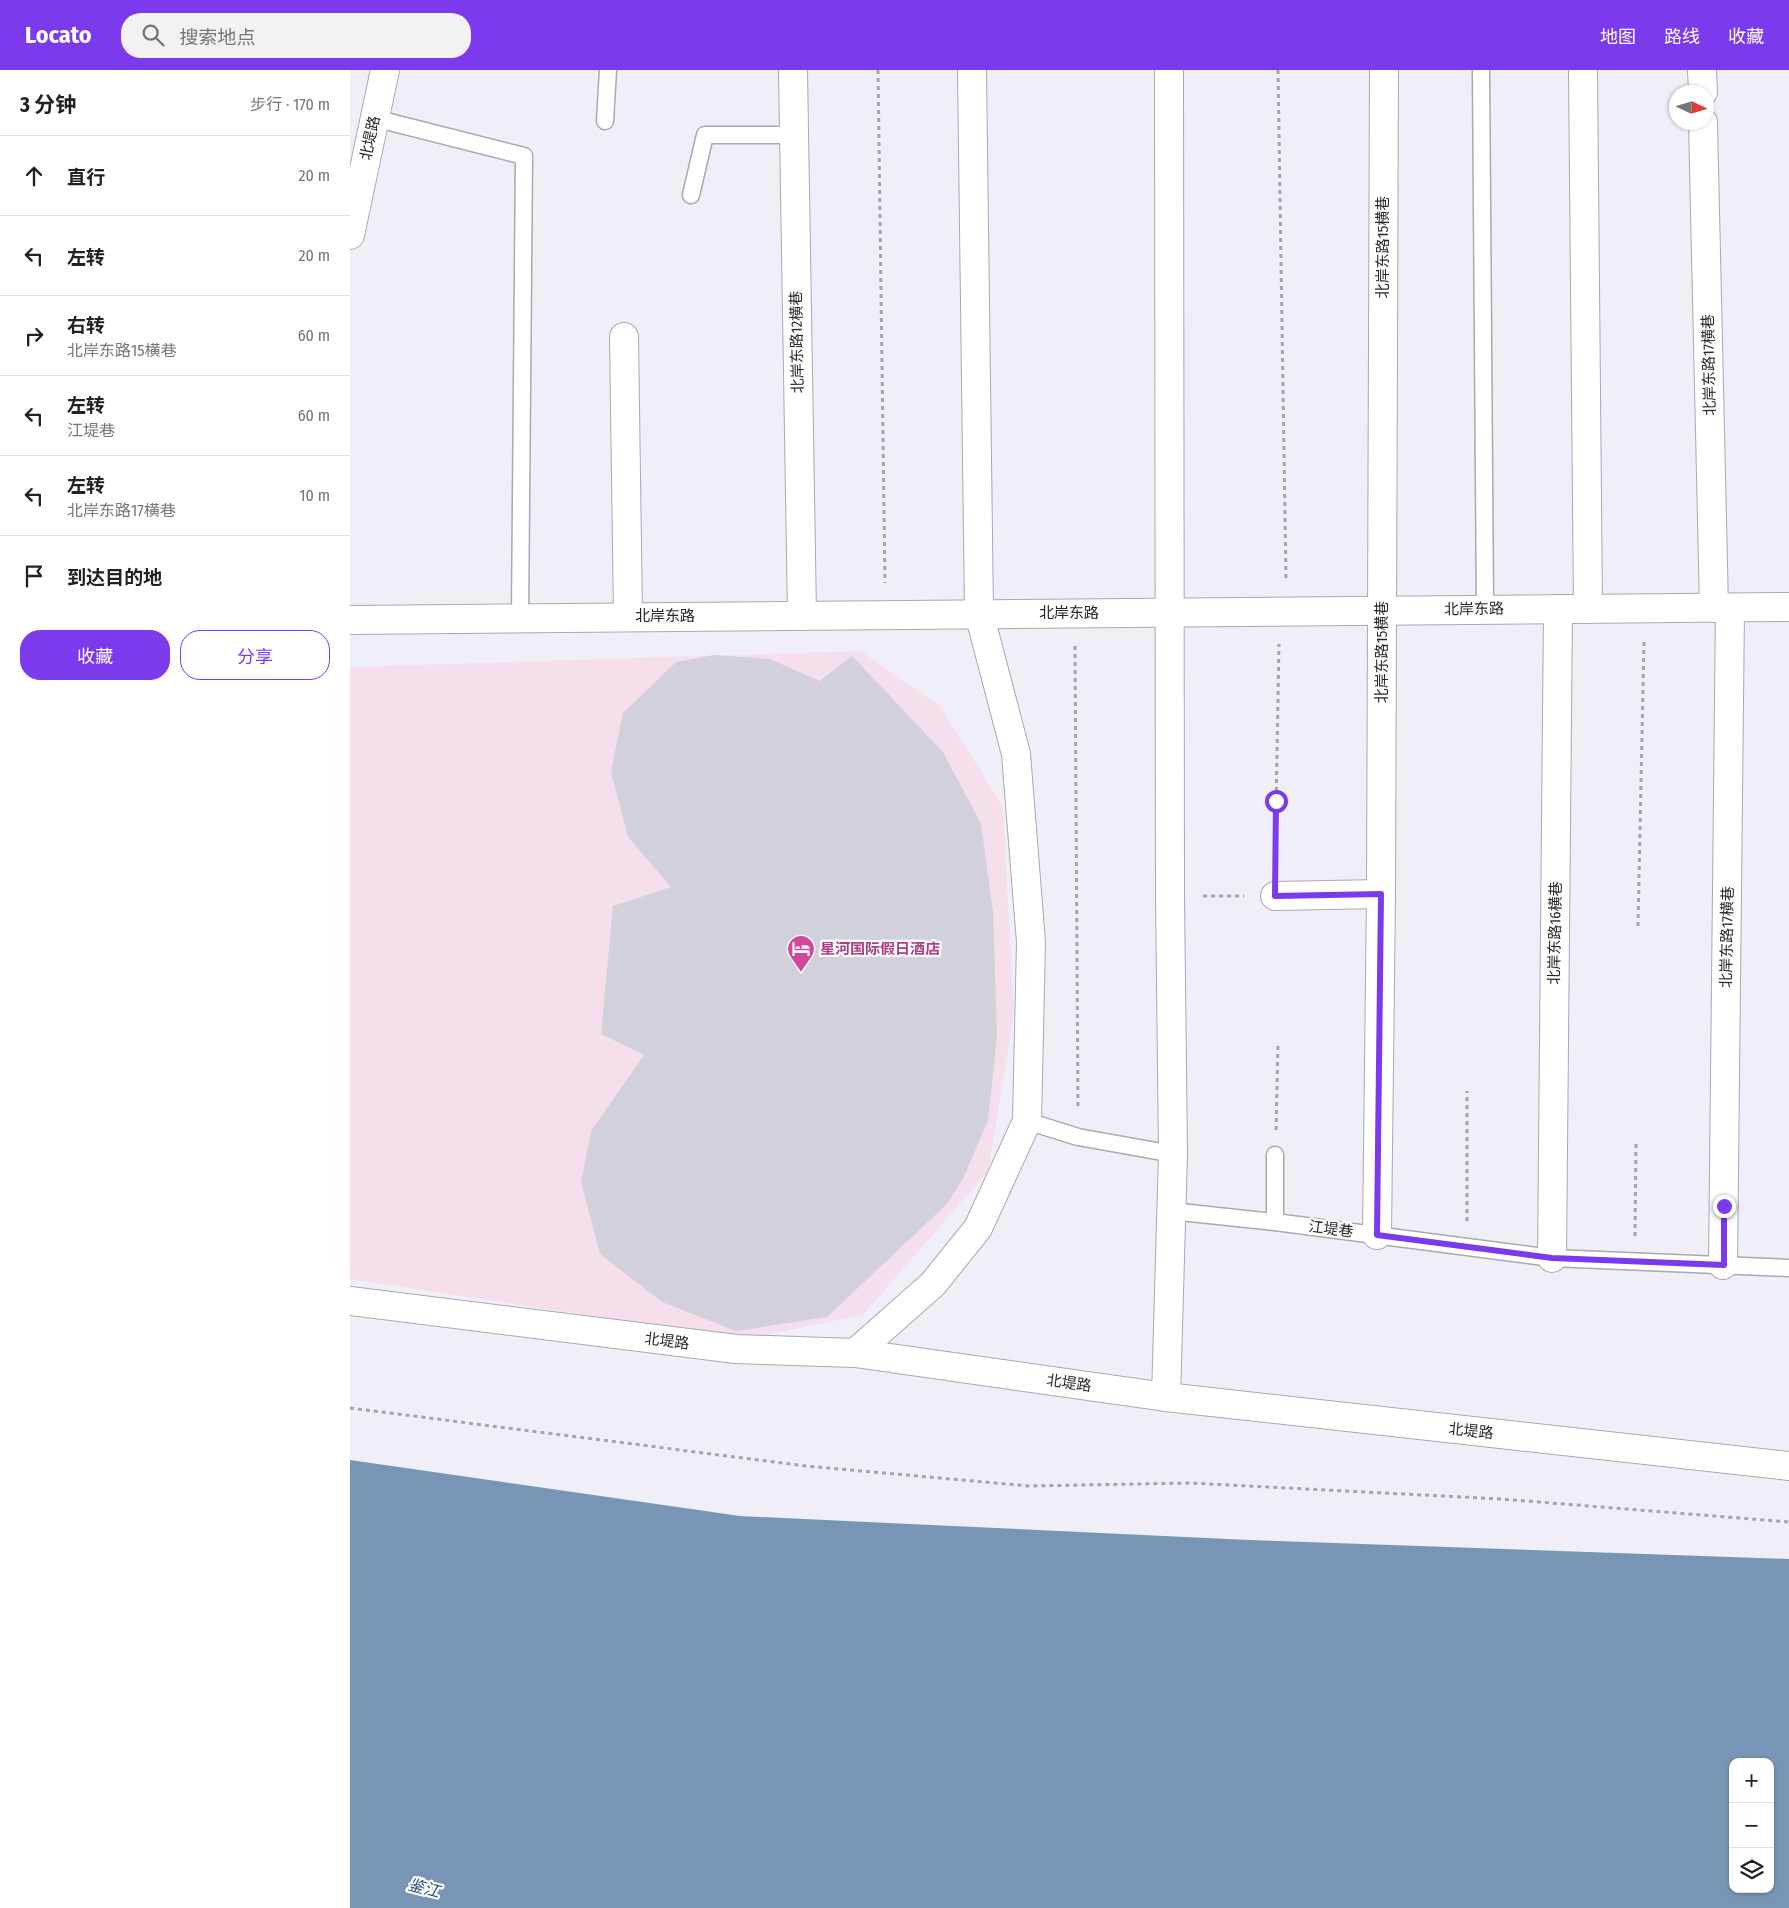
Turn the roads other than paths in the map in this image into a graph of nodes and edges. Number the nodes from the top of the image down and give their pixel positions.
1 (384, 70) edge
2 (608, 70) edge
3 (793, 70) edge
4 (972, 70) edge
5 (1169, 70) edge
6 (1384, 70) edge
7 (1481, 70) edge
8 (1583, 70) edge
9 (1702, 70) edge
10 (1702, 85) edge
11 (374, 118) junction
12 (605, 121) dead end
13 (1703, 130) edge
14 (794, 135) junction
15 (691, 195) dead end
16 (350, 235) edge
17 (624, 337) dead end
18 (1789, 607) edge
19 (1588, 608) junction
20 (1722, 608) junction
21 (1485, 609) junction
22 (1558, 609) junction
23 (1382, 610) junction
24 (1170, 612) junction
25 (979, 613) junction
26 (802, 615) junction
27 (628, 616) junction
28 (520, 617) junction
29 (350, 620) edge
30 (1381, 894) junction
31 (1275, 896) road end
32 (1027, 1121) junction
33 (1173, 1154) junction
34 (1275, 1155) road end
35 (1171, 1211) junction
36 (1275, 1222) junction
37 (1377, 1235) junction
38 (1552, 1258) junction
39 (1724, 1265) junction
40 (1789, 1268) edge
41 (350, 1301) edge
42 (855, 1353) junction
43 (1166, 1397) junction
44 (1789, 1466) edge

1 - 11 street, 北堤路
2 - 12 lane
3 - 14 street, 北岸东路12横巷
4 - 25 street
5 - 24 street
6 - 23 street, 北岸东路15横巷
7 - 21 lane
8 - 19 street
9 - 10 street
11 - 16 street, 北堤路
11 - 28 lane
13 - 20 street, 北岸东路17横巷
14 - 15 lane
14 - 26 street, 北岸东路12横巷
17 - 27 street
18 - 20 street, 北岸东路
19 - 20 street, 北岸东路
19 - 22 street, 北岸东路
20 - 39 street, 北岸东路17横巷
21 - 22 street, 北岸东路
21 - 23 street, 北岸东路
22 - 38 street, 北岸东路16横巷
23 - 24 street, 北岸东路
23 - 30 street, 北岸东路15横巷
24 - 25 street, 北岸东路
24 - 33 street
25 - 26 street, 北岸东路
25 - 32 street
26 - 27 street, 北岸东路
27 - 28 street, 北岸东路
28 - 29 street, 北岸东路
30 - 31 street
30 - 37 street, 北岸东路15横巷
32 - 33 lane
32 - 42 street
33 - 35 street
34 - 36 lane
35 - 36 lane, 江堤巷
35 - 43 street
36 - 37 lane, 江堤巷
37 - 38 lane, 江堤巷
38 - 39 lane, 江堤巷
39 - 40 lane, 江堤巷
41 - 42 street, 北堤路
42 - 43 street, 北堤路
43 - 44 street, 北堤路

